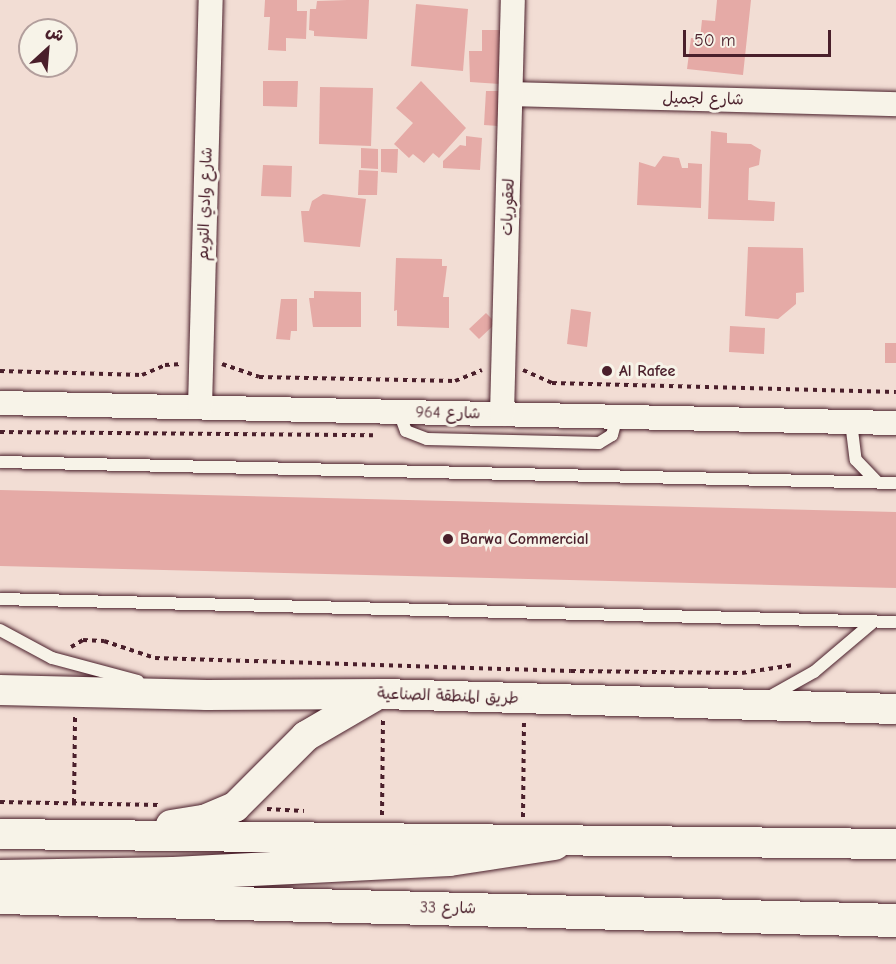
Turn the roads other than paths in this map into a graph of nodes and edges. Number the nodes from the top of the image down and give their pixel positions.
1 (211, 0) edge
2 (513, 0) edge
3 (511, 94) junction
4 (896, 104) edge
5 (0, 403) edge
6 (200, 407) junction
7 (399, 411) junction
8 (502, 414) junction
9 (617, 416) junction
10 (850, 422) junction
11 (896, 423) edge
12 (0, 462) edge
13 (877, 482) junction
14 (896, 483) edge
15 (0, 599) edge
16 (873, 622) junction
17 (896, 622) edge
18 (0, 630) edge
19 (0, 690) edge
20 (207, 695) junction
21 (382, 707) junction
22 (732, 707) junction
23 (896, 709) edge
24 (0, 834) edge
25 (89, 837) junction
26 (554, 843) junction
27 (896, 844) edge
28 (0, 876) edge
29 (0, 897) edge
30 (896, 920) edge

1 - 6 street, شارع وادي التويم
2 - 3 street, لعقوريات
3 - 4 street, شارع لجميل
3 - 8 street, لعقوريات
5 - 6 street, شارع 964
6 - 7 street, شارع 964
7 - 8 street, شارع 964
7 - 9 lane
8 - 9 street, شارع 964
9 - 10 street, شارع 964
10 - 11 street, شارع 964
10 - 13 lane
12 - 13 lane
13 - 14 lane
15 - 16 lane
16 - 17 lane
16 - 22 lane
18 - 20 lane
19 - 20 street, طريق المنطقة الصناعية
20 - 21 street, طريق المنطقة الصناعية
21 - 22 street, طريق المنطقة الصناعية
21 - 25 street
22 - 23 street, طريق المنطقة الصناعية
24 - 25 street
25 - 26 street
26 - 27 street
26 - 28 highway
29 - 30 highway, شارع 33

